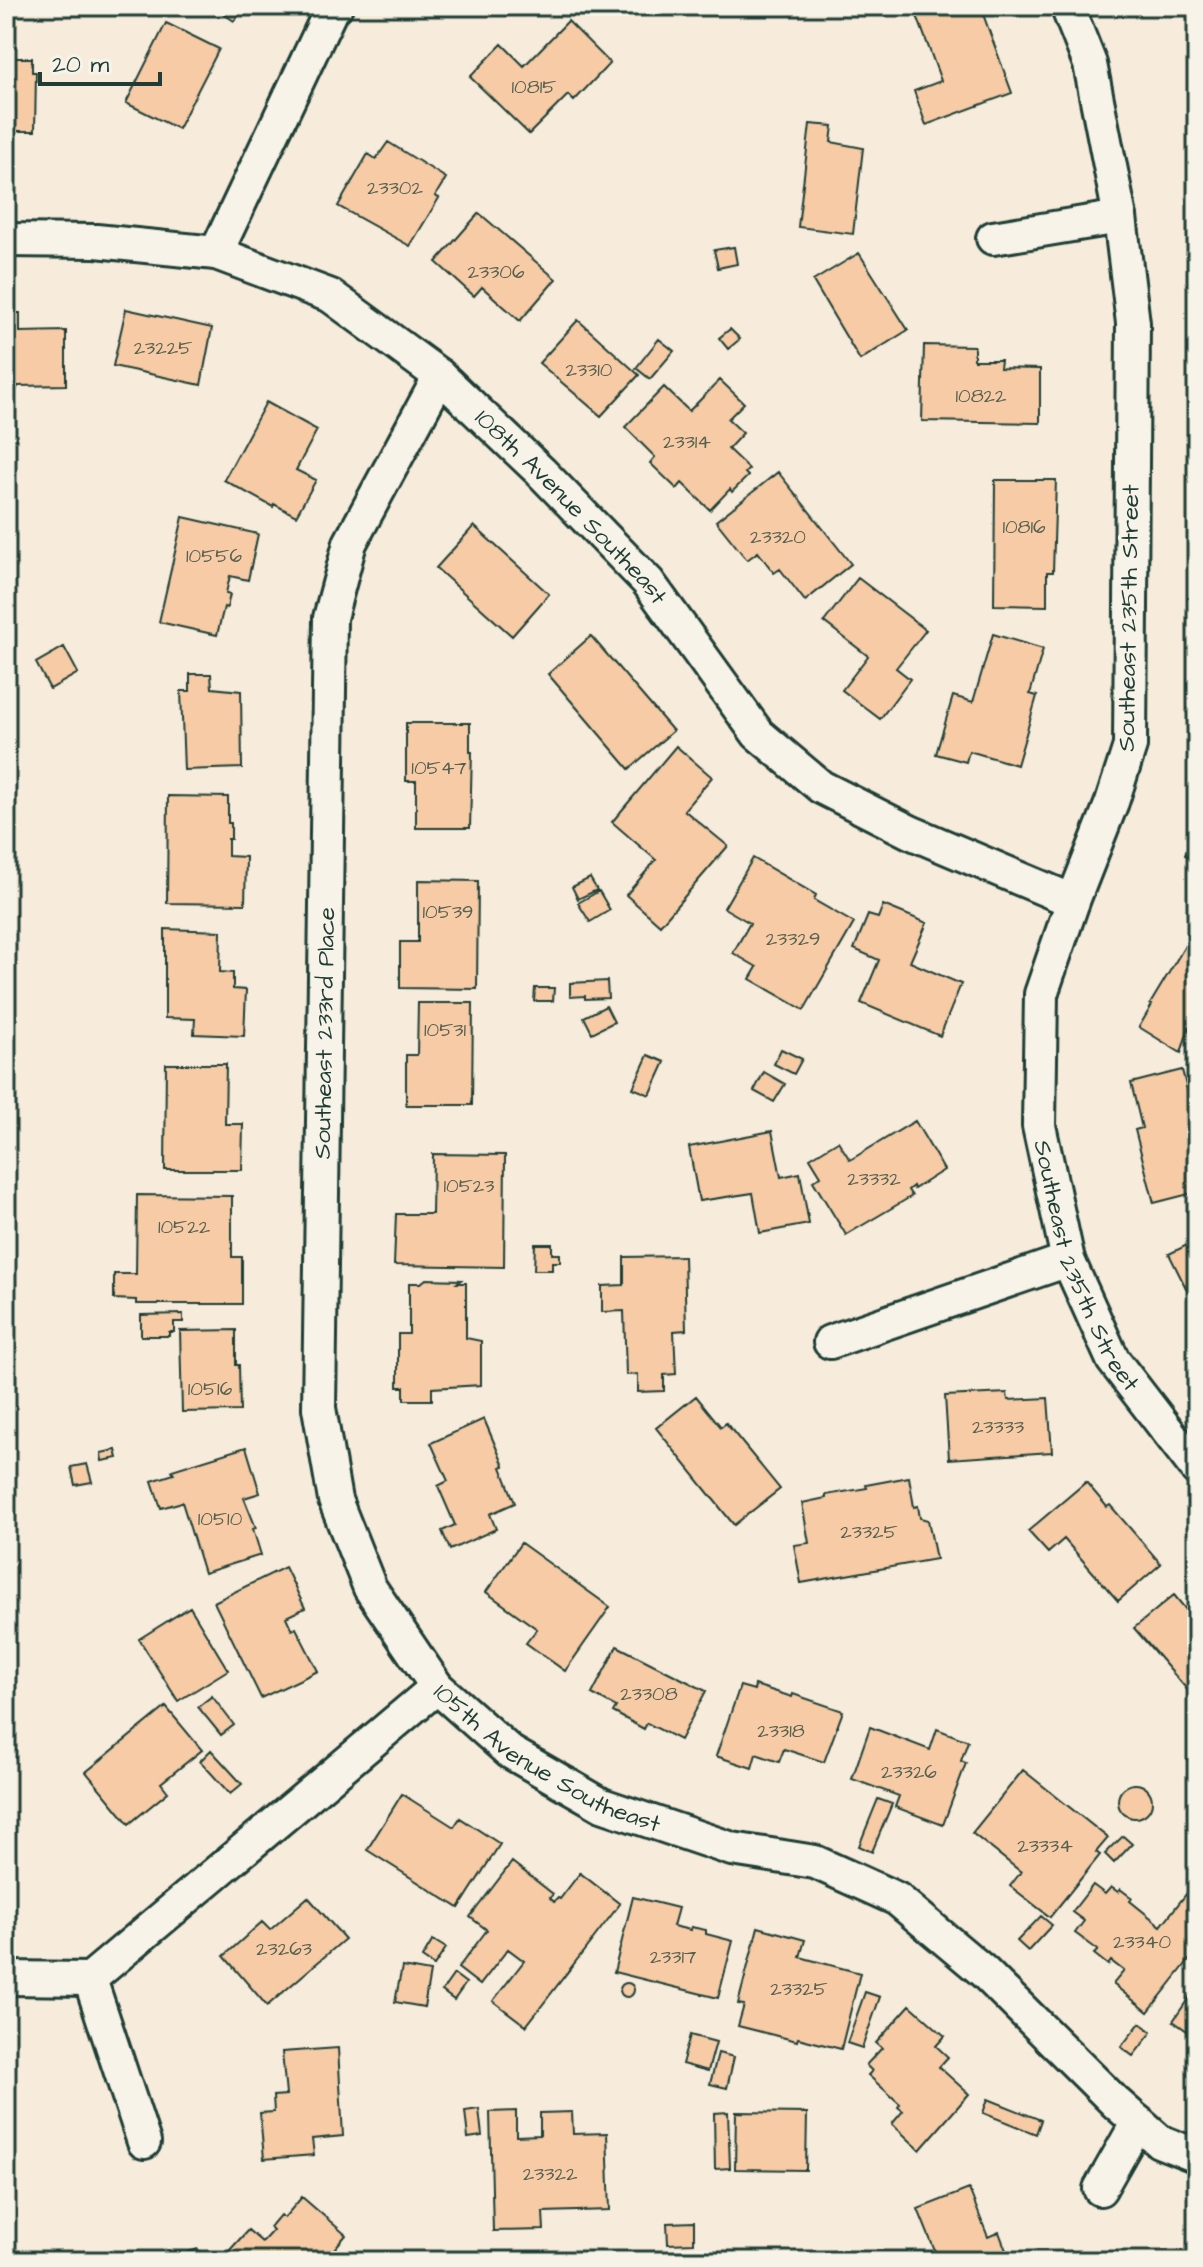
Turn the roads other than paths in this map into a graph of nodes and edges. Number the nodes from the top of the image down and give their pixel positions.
1 (336, 6) edge
2 (1067, 6) edge
3 (1120, 217) junction
4 (993, 238) dead end
5 (6, 240) edge
6 (216, 253) junction
7 (440, 376) junction
8 (1073, 901) junction
9 (1068, 1260) junction
10 (830, 1342) dead end
11 (1197, 1469) edge
12 (437, 1687) junction
13 (6, 1978) edge
14 (90, 1979) junction
15 (1138, 2122) junction
16 (144, 2142) dead end
17 (1197, 2156) edge
18 (1100, 2189) dead end

1 - 6 street
2 - 3 street, Southeast 235th Street
3 - 4 street
3 - 8 street, Southeast 235th Street
5 - 6 street, 108th Avenue Southeast
6 - 7 street, 108th Avenue Southeast
7 - 8 street, 108th Avenue Southeast
7 - 12 street, Southeast 233rd Place
8 - 9 street, Southeast 235th Street
9 - 10 street
9 - 11 street, Southeast 235th Street
12 - 14 street, 105th Avenue Southeast
12 - 15 street, 105th Avenue Southeast
13 - 14 street
14 - 16 street
15 - 17 street, 105th Avenue Southeast
15 - 18 street

